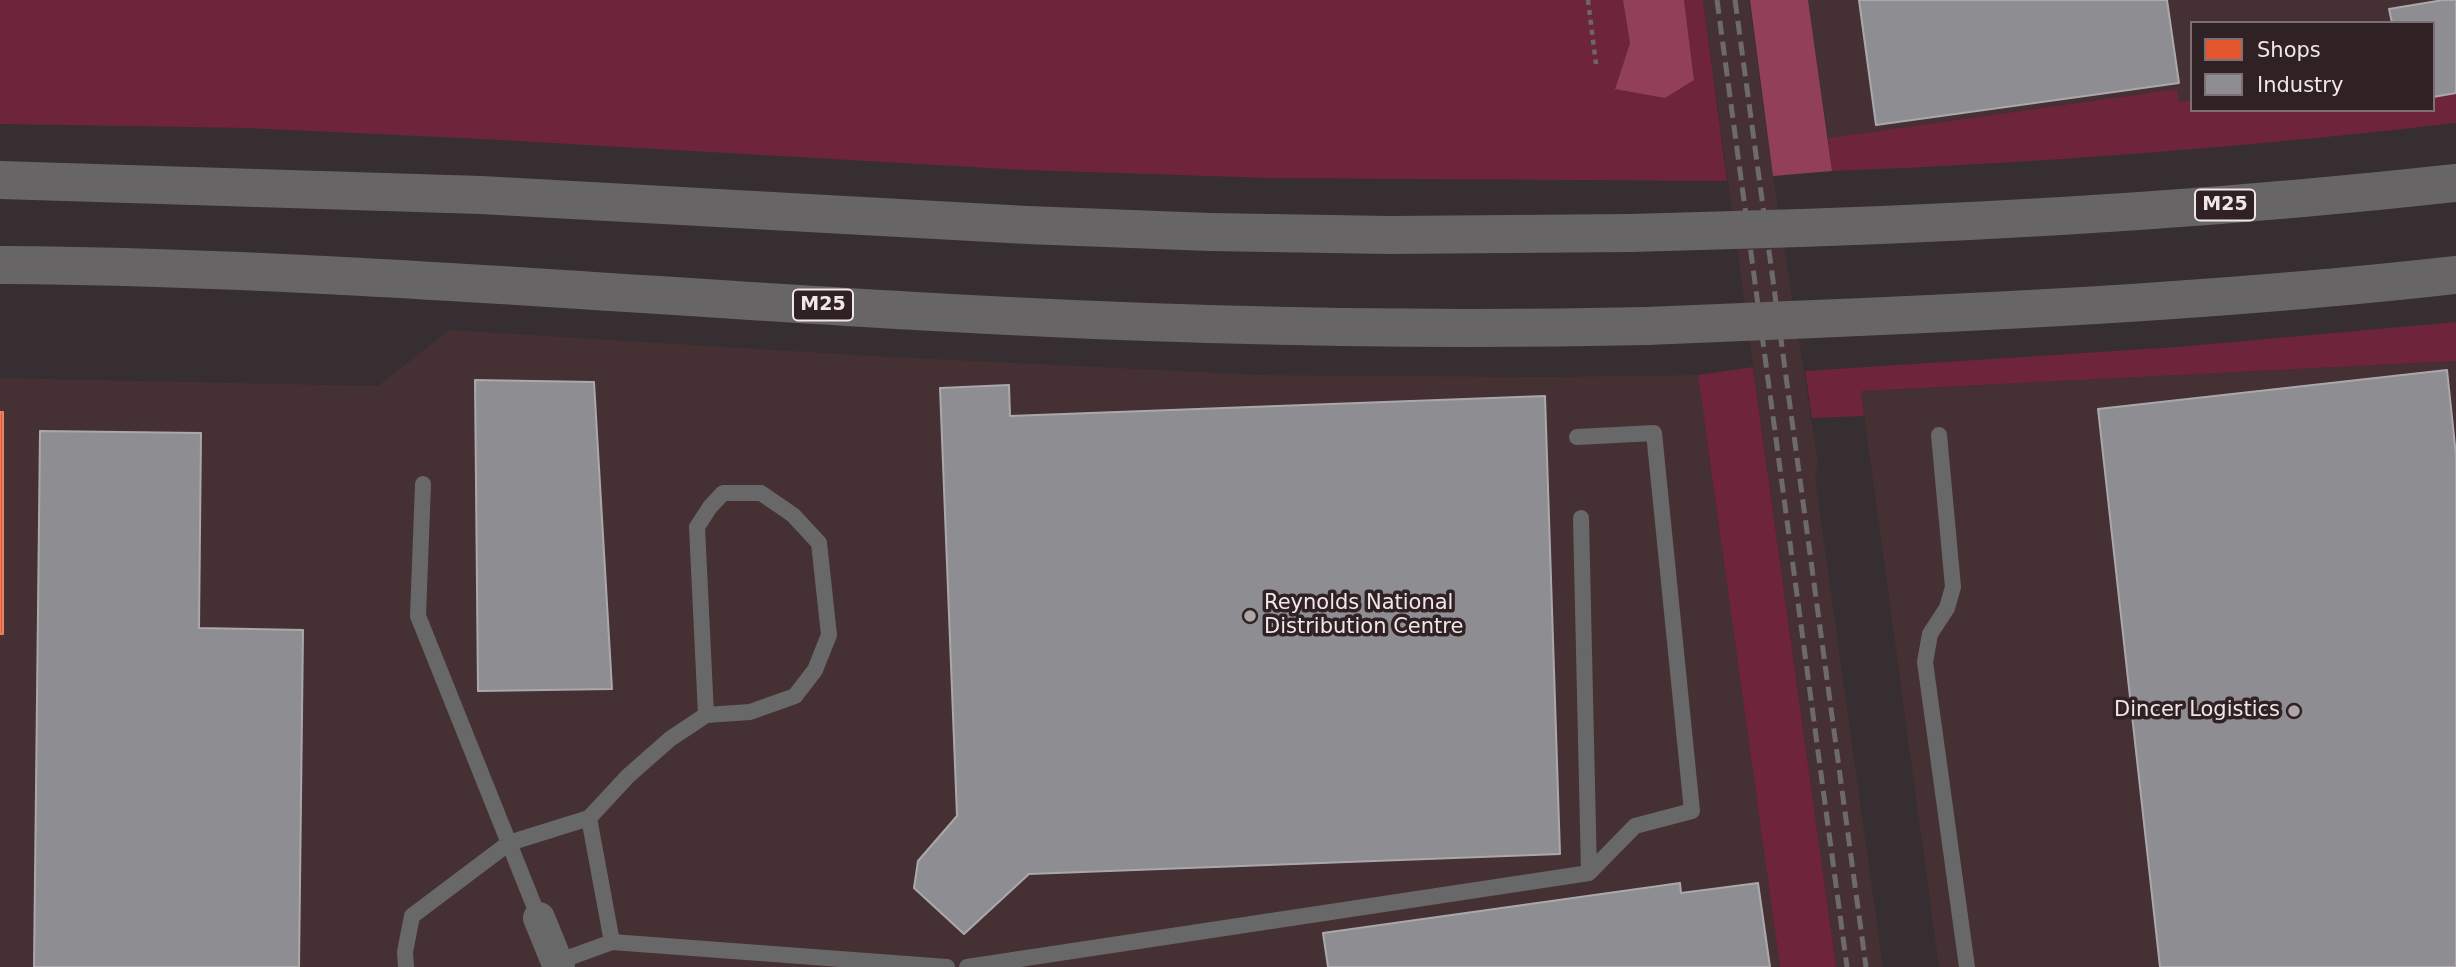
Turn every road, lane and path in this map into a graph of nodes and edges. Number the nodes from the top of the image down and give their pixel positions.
1 (1588, 0) edge
2 (1596, 64) dead end
3 (0, 180) edge
4 (2456, 183) edge
5 (0, 265) edge
6 (2456, 275) edge
7 (1939, 435) dead end
8 (1577, 437) dead end
9 (423, 484) dead end
10 (1581, 518) dead end
11 (706, 715) junction
12 (589, 818) junction
13 (509, 844) junction
14 (1589, 873) junction
15 (539, 918) joint
16 (612, 942) junction
17 (558, 965) edge
18 (406, 967) edge
19 (947, 967) edge
20 (967, 967) edge
21 (1967, 967) edge

1 - 2 path
3 - 4 highway, M25, bridge
5 - 6 highway, M25, bridge
7 - 21 lane
8 - 14 lane
9 - 13 lane
10 - 14 lane
11 - 11 lane
11 - 12 lane
12 - 13 lane
12 - 16 lane
13 - 15 lane
13 - 18 lane
14 - 20 lane
15 - 17 street
16 - 17 lane
16 - 19 lane

